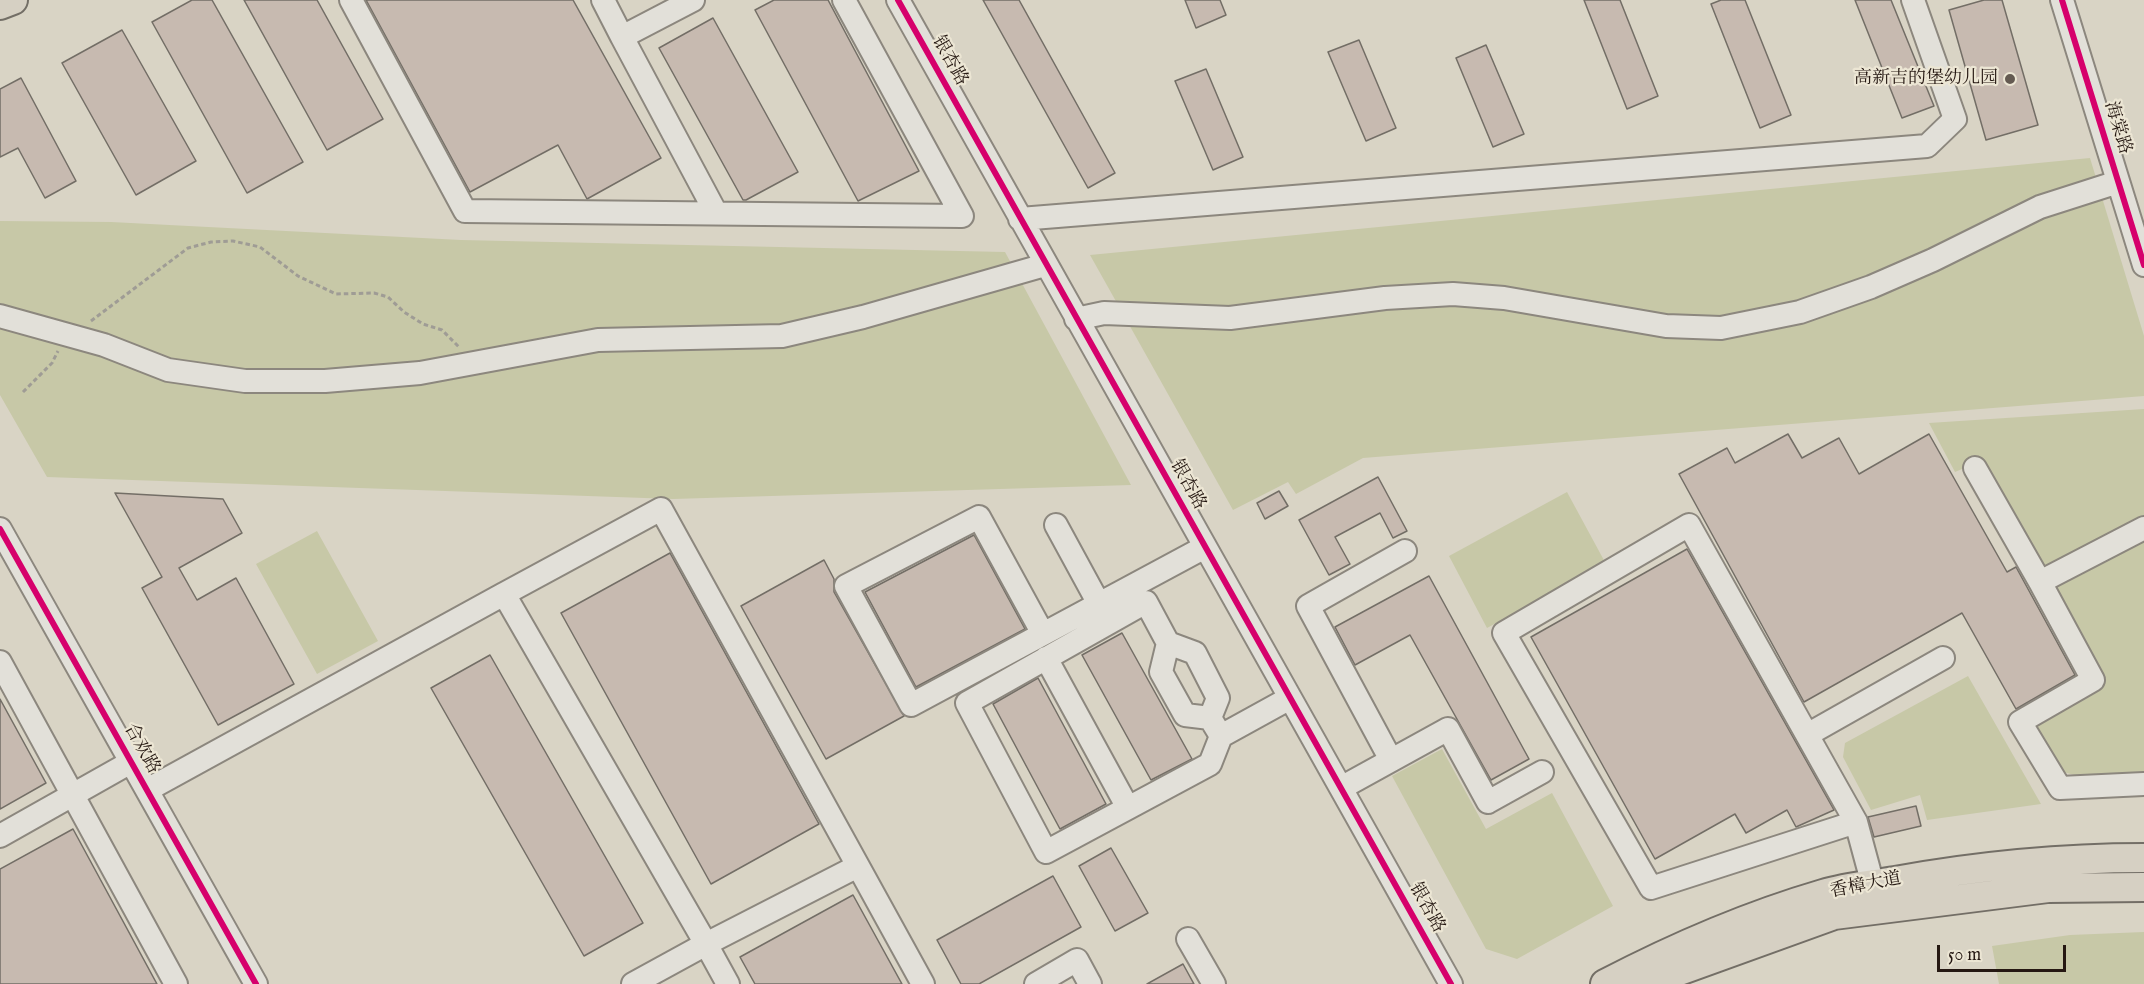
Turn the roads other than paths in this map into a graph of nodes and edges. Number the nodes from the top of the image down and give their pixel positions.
1 (14, 0) edge
2 (351, 0) edge
3 (603, 0) edge
4 (693, 0) edge
5 (844, 0) edge
6 (898, 0) edge
7 (1913, 0) edge
8 (2062, 0) edge
9 (0, 6) edge
10 (622, 37) junction
11 (2118, 182) junction
12 (716, 213) junction
13 (1020, 219) junction
14 (1045, 265) junction
15 (2144, 265) edge
16 (0, 316) edge
17 (1076, 319) junction
18 (1975, 468) dead end
19 (1056, 525) dead end
20 (2144, 528) edge
21 (0, 529) edge
22 (1204, 547) junction
23 (1405, 551) dead end
24 (2040, 582) junction
25 (504, 594) junction
26 (1099, 604) junction
27 (1043, 634) junction
28 (1168, 643) junction
29 (1046, 658) junction
30 (1942, 658) dead end
31 (0, 662) edge
32 (1290, 698) junction
33 (1216, 727) junction
34 (1807, 735) junction
35 (1391, 760) junction
36 (131, 762) junction
37 (1542, 772) dead end
38 (2144, 784) edge
39 (1341, 788) junction
40 (147, 790) junction
41 (73, 795) junction
42 (1128, 808) junction
43 (1856, 822) junction
44 (0, 836) edge
45 (2144, 858) edge
46 (858, 866) junction
47 (1873, 885) junction
48 (2144, 887) edge
49 (1188, 939) dead end
50 (705, 944) junction
51 (176, 984) edge
52 (256, 984) edge
53 (633, 984) edge
54 (728, 984) edge
55 (923, 984) edge
56 (1036, 984) edge
57 (1090, 984) edge
58 (1214, 984) edge
59 (1451, 984) edge
60 (1605, 984) edge
61 (1643, 984) edge

1 - 9 main road
2 - 12 street
3 - 10 street
4 - 10 street
5 - 12 street
6 - 13 street, 银杏路
7 - 13 street
8 - 11 street, 海棠路
10 - 12 street
11 - 15 street, 海棠路
11 - 17 street
13 - 14 street, 银杏路
14 - 16 street
14 - 17 street, 银杏路
17 - 22 street, 银杏路
18 - 24 street
19 - 26 street
20 - 24 street
21 - 36 street, 合欢路
22 - 26 street
22 - 32 street, 银杏路
23 - 35 street
24 - 38 street
25 - 40 street
25 - 46 street
25 - 50 street
26 - 27 street
27 - 27 street
28 - 29 street
28 - 33 street
28 - 33 street
29 - 42 street
29 - 42 street
30 - 34 street
31 - 41 street
32 - 33 street
32 - 39 street, 银杏路
33 - 42 street
34 - 43 street
34 - 43 street
35 - 37 street
35 - 39 street
36 - 40 street, 合欢路
36 - 41 street
39 - 59 street, 银杏路
40 - 52 street, 合欢路
41 - 44 street
41 - 51 street
43 - 47 street
45 - 47 main road, 香樟大道
46 - 50 street
46 - 55 street
47 - 60 main road, 香樟大道
48 - 61 main road, 香樟大道
49 - 58 street
50 - 53 street
50 - 54 street
56 - 57 street

